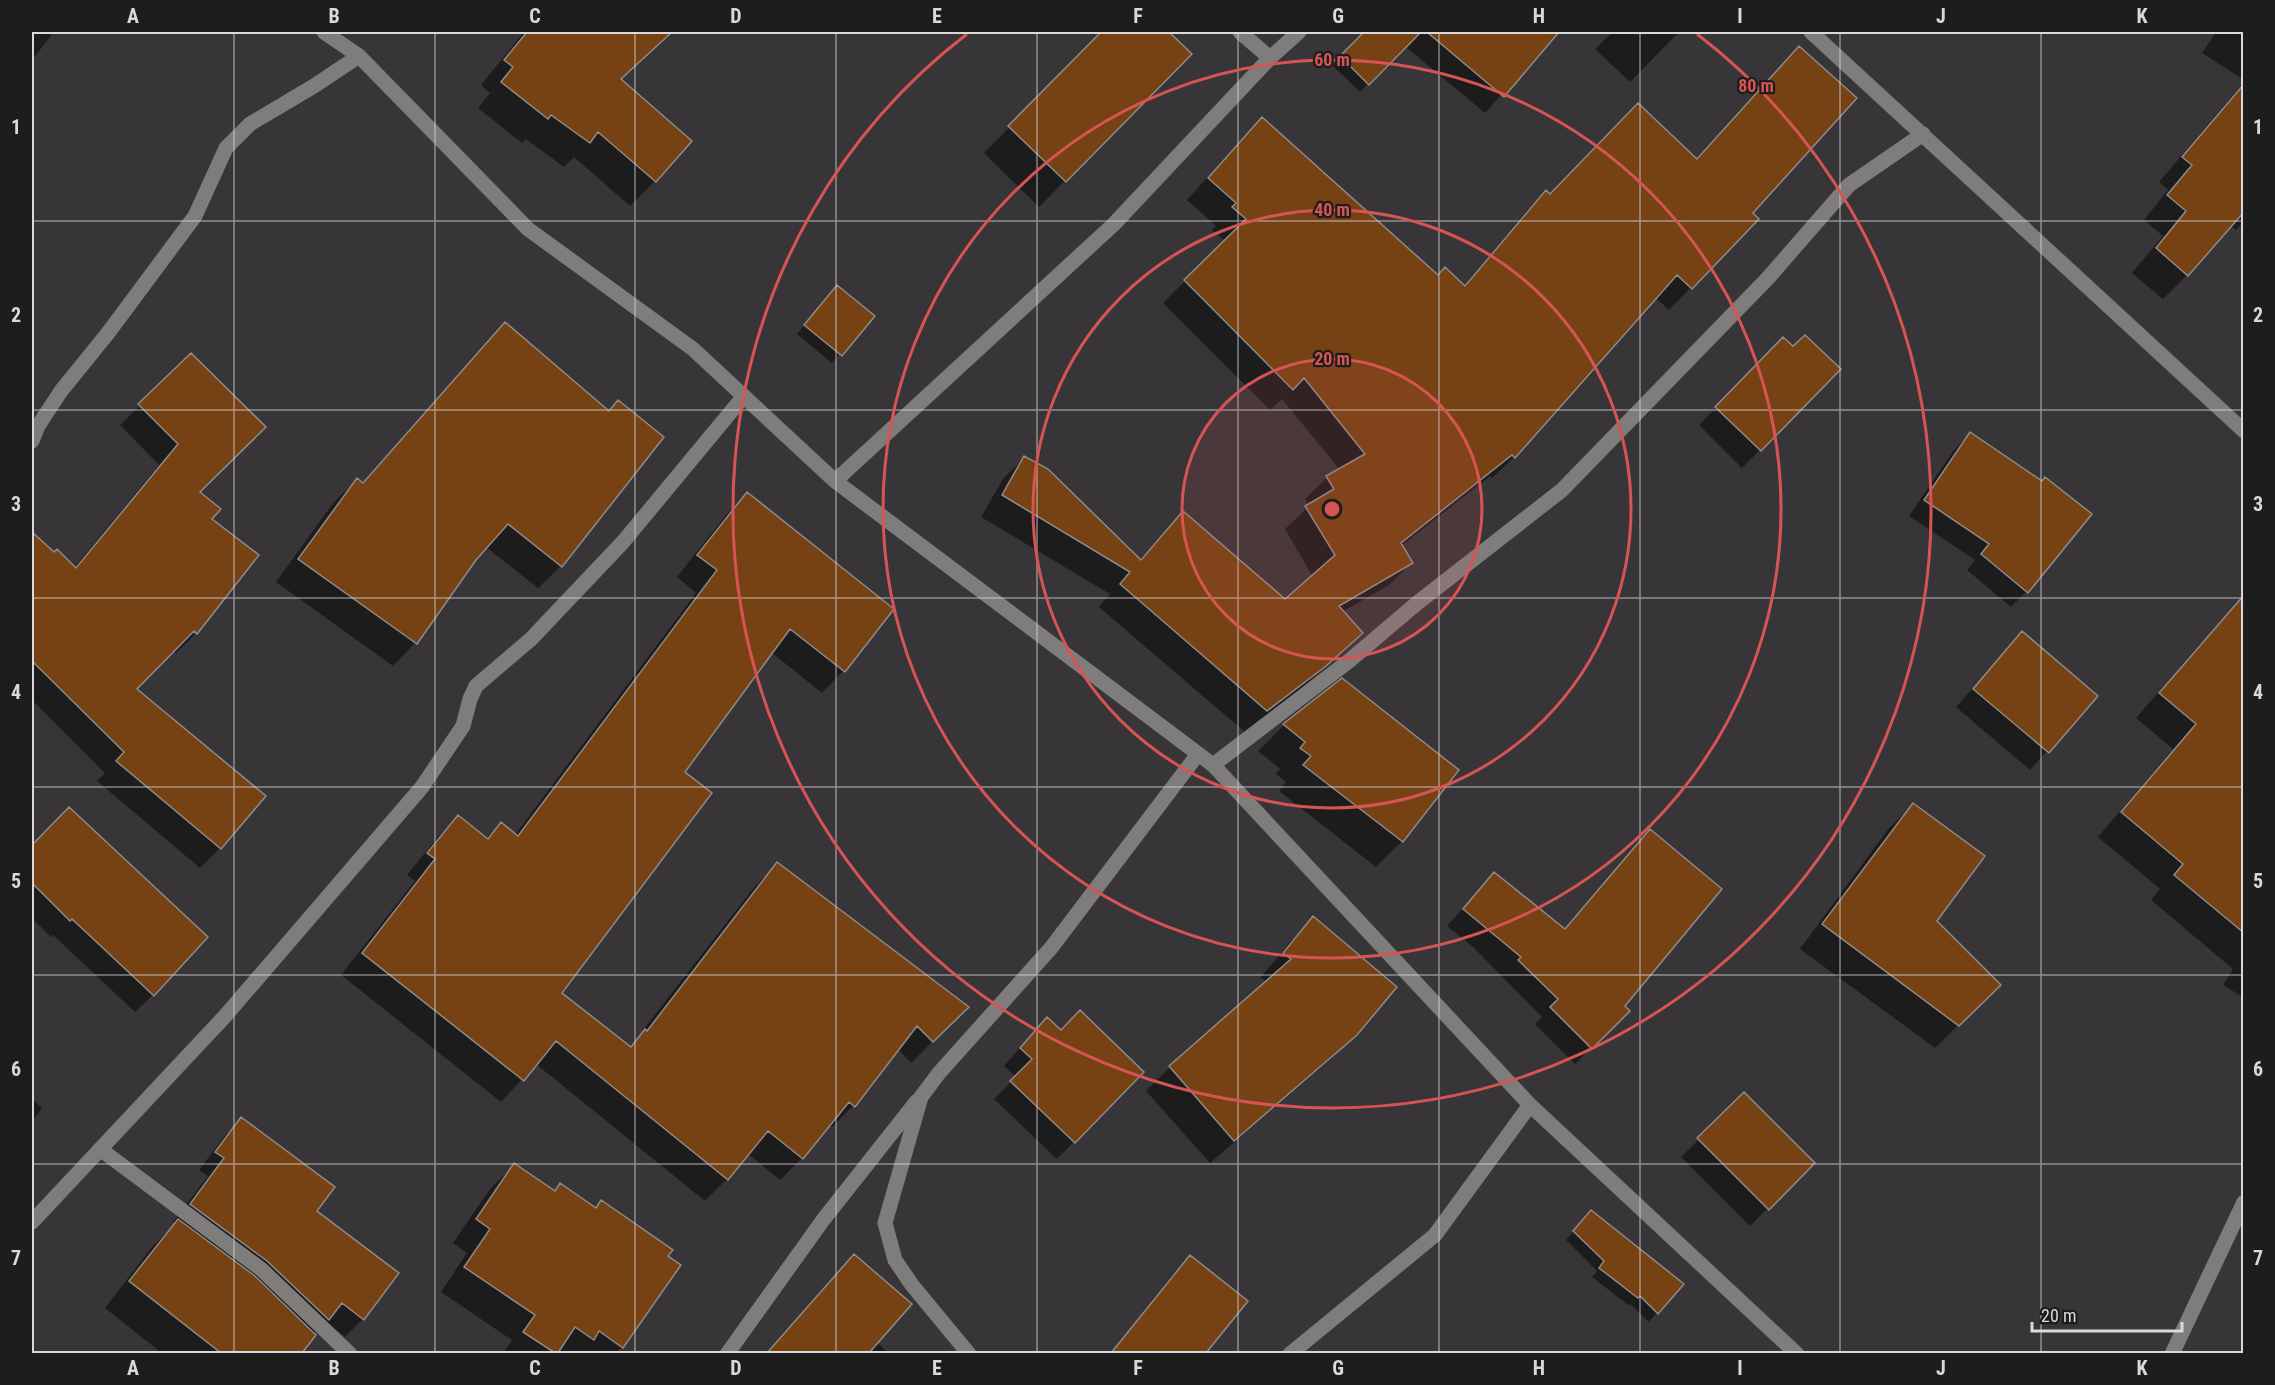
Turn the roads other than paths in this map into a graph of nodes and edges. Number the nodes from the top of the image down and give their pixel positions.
1 (324, 32) edge
2 (1240, 32) edge
3 (1299, 32) edge
4 (1811, 32) edge
5 (359, 56) junction
6 (1270, 58) junction
7 (1923, 134) junction
8 (744, 396) junction
9 (2244, 431) edge
10 (32, 441) edge
11 (835, 481) junction
12 (1198, 754) junction
13 (1213, 765) junction
14 (939, 1073) junction
15 (1530, 1105) junction
16 (100, 1149) junction
17 (2244, 1202) edge
18 (32, 1222) edge
19 (350, 1353) edge
20 (727, 1353) edge
21 (969, 1353) edge
22 (1290, 1353) edge
23 (1797, 1353) edge
24 (2172, 1353) edge

1 - 5 street
2 - 6 street
3 - 6 street
4 - 7 street
5 - 8 street
5 - 10 street
6 - 11 street
7 - 9 street
7 - 13 street
8 - 11 street
8 - 16 street
11 - 12 street
12 - 13 street
12 - 14 street
13 - 15 street
14 - 20 street
14 - 21 street
15 - 22 street
15 - 23 street
16 - 18 street
16 - 19 street
17 - 24 street

